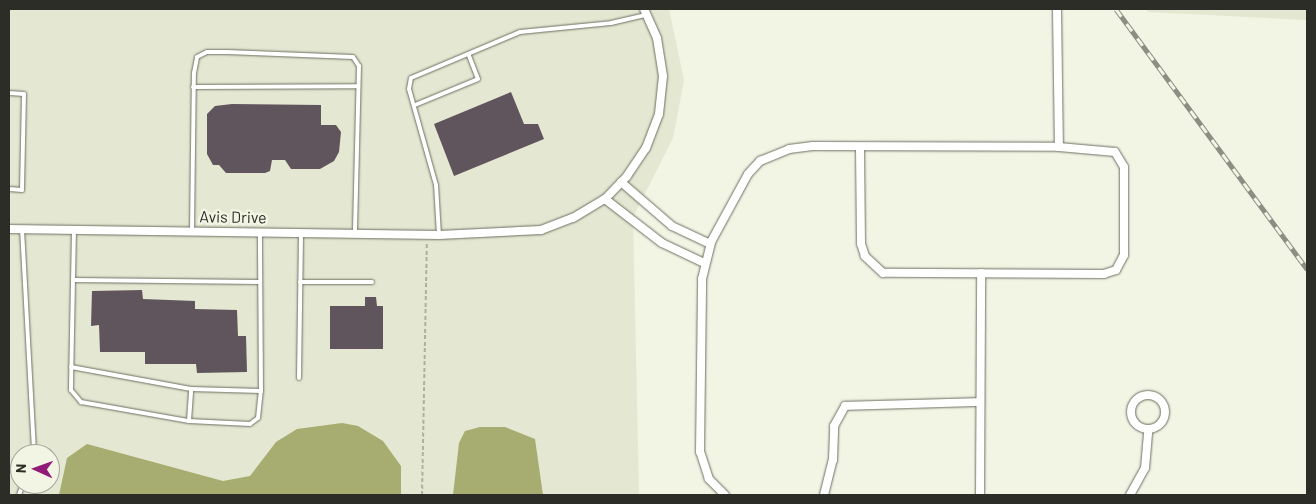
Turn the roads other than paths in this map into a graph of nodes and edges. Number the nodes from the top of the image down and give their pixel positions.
1 (1057, 9) edge
2 (645, 12) edge
3 (469, 56) junction
4 (358, 86) junction
5 (194, 87) junction
6 (9, 93) edge
7 (414, 106) junction
8 (860, 147) junction
9 (1059, 147) junction
10 (621, 182) junction
11 (9, 189) edge
12 (605, 199) junction
13 (9, 229) edge
14 (22, 229) junction
15 (74, 229) junction
16 (192, 230) junction
17 (260, 232) junction
18 (301, 232) junction
19 (355, 233) junction
20 (439, 235) junction
21 (710, 244) junction
22 (704, 263) junction
23 (981, 273) junction
24 (73, 280) junction
25 (260, 282) junction
26 (300, 282) junction
27 (372, 282) dead end
28 (71, 367) junction
29 (299, 378) dead end
30 (191, 389) junction
31 (261, 391) junction
32 (980, 402) junction
33 (189, 421) junction
34 (1148, 430) junction
35 (33, 444) edge
36 (726, 495) edge
37 (824, 495) edge
38 (980, 495) edge
39 (1130, 495) edge

1 - 9 street
2 - 3 lane
2 - 10 street, Avis Drive
3 - 7 lane
3 - 7 lane
4 - 5 lane
4 - 5 lane
4 - 19 lane
5 - 16 lane
6 - 11 lane
7 - 20 lane
8 - 9 street
8 - 21 street
8 - 23 street
9 - 23 street
10 - 12 street, Avis Drive
10 - 21 street
12 - 20 street, Avis Drive
12 - 22 street
13 - 14 street, Avis Drive
14 - 15 street, Avis Drive
14 - 35 lane
15 - 16 street, Avis Drive
15 - 24 lane
16 - 17 street, Avis Drive
17 - 18 street, Avis Drive
17 - 25 lane
18 - 19 street, Avis Drive
18 - 26 lane
19 - 20 street, Avis Drive
21 - 22 street
22 - 36 street
23 - 32 street
24 - 25 lane
24 - 28 lane
25 - 31 lane
26 - 27 lane
26 - 29 lane
28 - 30 lane
28 - 33 lane
30 - 31 lane
30 - 33 lane
31 - 33 lane
32 - 37 street
32 - 38 street
34 - 34 street
34 - 39 street

